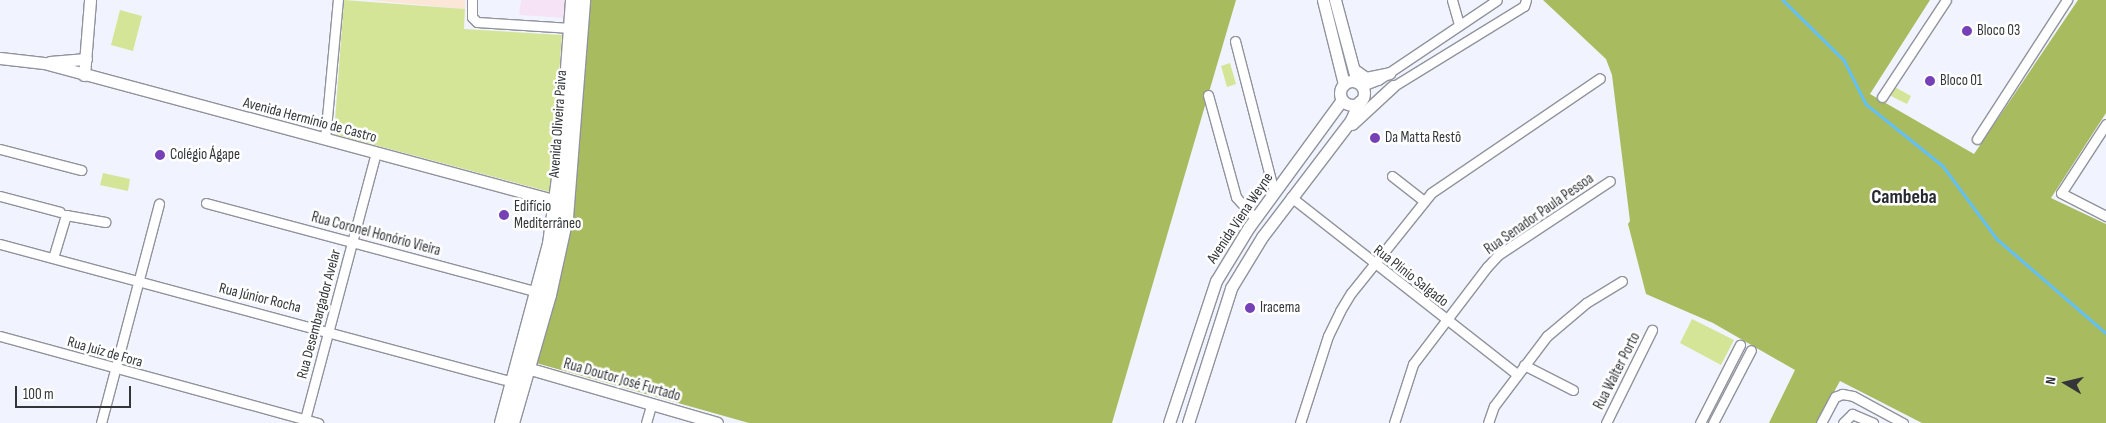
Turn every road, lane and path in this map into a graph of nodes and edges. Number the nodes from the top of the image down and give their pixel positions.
1 (90, 0) edge
2 (338, 0) edge
3 (472, 0) edge
4 (572, 0) edge
5 (583, 0) edge
6 (1324, 0) edge
7 (1336, 0) edge
8 (1452, 0) edge
9 (1497, 0) edge
10 (1526, 0) edge
11 (1946, 0) edge
12 (2067, 0) edge
13 (1459, 24) junction
14 (571, 28) junction
15 (1235, 40) dead end
16 (0, 58) edge
17 (86, 59) junction
18 (44, 63) junction
19 (1389, 72) junction
20 (84, 75) junction
21 (1600, 78) dead end
22 (1358, 80) junction
23 (1344, 84) junction
24 (1393, 86) junction
25 (1208, 95) dead end
26 (1882, 97) dead end
27 (1342, 100) junction
28 (1360, 101) junction
29 (2106, 124) edge
30 (1344, 129) junction
31 (1976, 139) dead end
32 (325, 140) junction
33 (0, 148) edge
34 (376, 153) junction
35 (81, 170) dead end
36 (1392, 176) dead end
37 (1610, 181) dead end
38 (1274, 192) junction
39 (0, 196) edge
40 (1291, 197) junction
41 (1424, 202) junction
42 (206, 203) dead end
43 (562, 203) junction
44 (158, 204) dead end
45 (60, 212) dead end
46 (2106, 216) edge
47 (105, 222) dead end
48 (1252, 222) junction
49 (1262, 237) junction
50 (352, 242) junction
51 (0, 244) edge
52 (1234, 250) junction
53 (1249, 256) junction
54 (54, 258) junction
55 (1374, 265) junction
56 (140, 281) junction
57 (1622, 282) dead end
58 (539, 292) junction
59 (1446, 320) junction
60 (328, 330) junction
61 (1652, 330) dead end
62 (0, 336) edge
63 (1740, 345) dead end
64 (1752, 350) dead end
65 (1524, 365) junction
66 (522, 366) junction
67 (116, 370) junction
68 (1517, 374) junction
69 (1722, 380) junction
70 (513, 382) junction
71 (1733, 385) junction
72 (1573, 390) dead end
73 (1710, 403) junction
74 (651, 405) junction
75 (1721, 409) junction
76 (305, 421) edge
77 (101, 423) edge
78 (318, 423) edge
79 (502, 423) edge
80 (512, 423) edge
81 (646, 423) edge
82 (717, 423) edge
83 (1168, 423) edge
84 (1188, 423) edge
85 (1300, 423) edge
86 (1394, 423) edge
87 (1488, 423) edge
88 (1606, 423) edge
89 (1700, 423) edge
90 (1713, 423) edge
91 (1821, 423) edge
92 (1843, 423) edge
93 (1873, 423) edge
94 (1903, 423) edge

1 - 17 street
2 - 32 street
3 - 14 street
4 - 14 main road, Avenida Oliveira Paiva
5 - 43 main road, Avenida Oliveira Paiva
6 - 23 street
7 - 22 street
8 - 13 street
9 - 13 street
10 - 24 street
11 - 26 street
12 - 31 street
13 - 19 street
14 - 43 main road, Avenida Oliveira Paiva
15 - 38 street
16 - 18 street, Avenida Hermínio de Castro
17 - 18 street, Avenida Hermínio de Castro
17 - 20 street
18 - 20 street, Avenida Hermínio de Castro
19 - 22 street
19 - 22 street
20 - 32 street, Avenida Hermínio de Castro
21 - 41 street
22 - 23 street
22 - 28 street
23 - 27 street
24 - 28 street
24 - 30 street
25 - 48 street
27 - 28 street
27 - 38 street, Avenida Viena Weyne
28 - 30 street, Avenida Viena Weyne
29 - 46 street
30 - 40 street, Avenida Viena Weyne
32 - 34 street, Avenida Hermínio de Castro
33 - 35 street
34 - 43 street, Avenida Hermínio de Castro
34 - 50 street, Rua Desembargador Avelar
36 - 41 street
37 - 59 street, Rua Senador Paula Pessoa
38 - 48 street, Avenida Viena Weyne
39 - 45 street
40 - 49 street, Avenida Viena Weyne
40 - 55 street, Rua Plínio Salgado
41 - 55 street
42 - 50 street, Rua Coronel Honório Vieira
43 - 58 main road, Avenida Oliveira Paiva
43 - 66 main road, Avenida Oliveira Paiva
44 - 56 street
47 - 54 street
48 - 49 street
48 - 52 street, Avenida Viena Weyne
49 - 53 street, Avenida Viena Weyne
50 - 58 street, Rua Coronel Honório Vieira
50 - 60 street, Rua Desembargador Avelar
51 - 54 street, Rua Júnior Rocha
52 - 53 street
52 - 83 street, Avenida Viena Weyne
53 - 84 street, Avenida Viena Weyne
54 - 56 street, Rua Júnior Rocha
55 - 59 street, Rua Plínio Salgado
55 - 85 street
56 - 60 street, Rua Júnior Rocha
56 - 67 street
57 - 65 street
58 - 66 main road, Avenida Oliveira Paiva
59 - 68 street, Rua Plínio Salgado
59 - 86 street, Rua Senador Paula Pessoa
60 - 70 street, Rua Júnior Rocha
60 - 76 street, Rua Desembargador Avelar
61 - 88 street, Rua Walter Porto
62 - 67 street, Rua Juiz de Fora
63 - 69 street
64 - 71 street
65 - 68 street
65 - 72 street
66 - 70 main road, Avenida Oliveira Paiva
66 - 74 street, Rua Doutor José Furtado
66 - 80 main road, Avenida Oliveira Paiva
67 - 76 street, Rua Juiz de Fora
67 - 77 street
68 - 87 street
69 - 71 street
69 - 73 street
70 - 79 main road, Avenida Oliveira Paiva
71 - 75 street
73 - 75 street
73 - 89 street
74 - 81 street
74 - 82 street, Rua Doutor José Furtado
75 - 90 street
76 - 78 street, Rua Juiz de Fora
91 - 94 street
92 - 93 street

